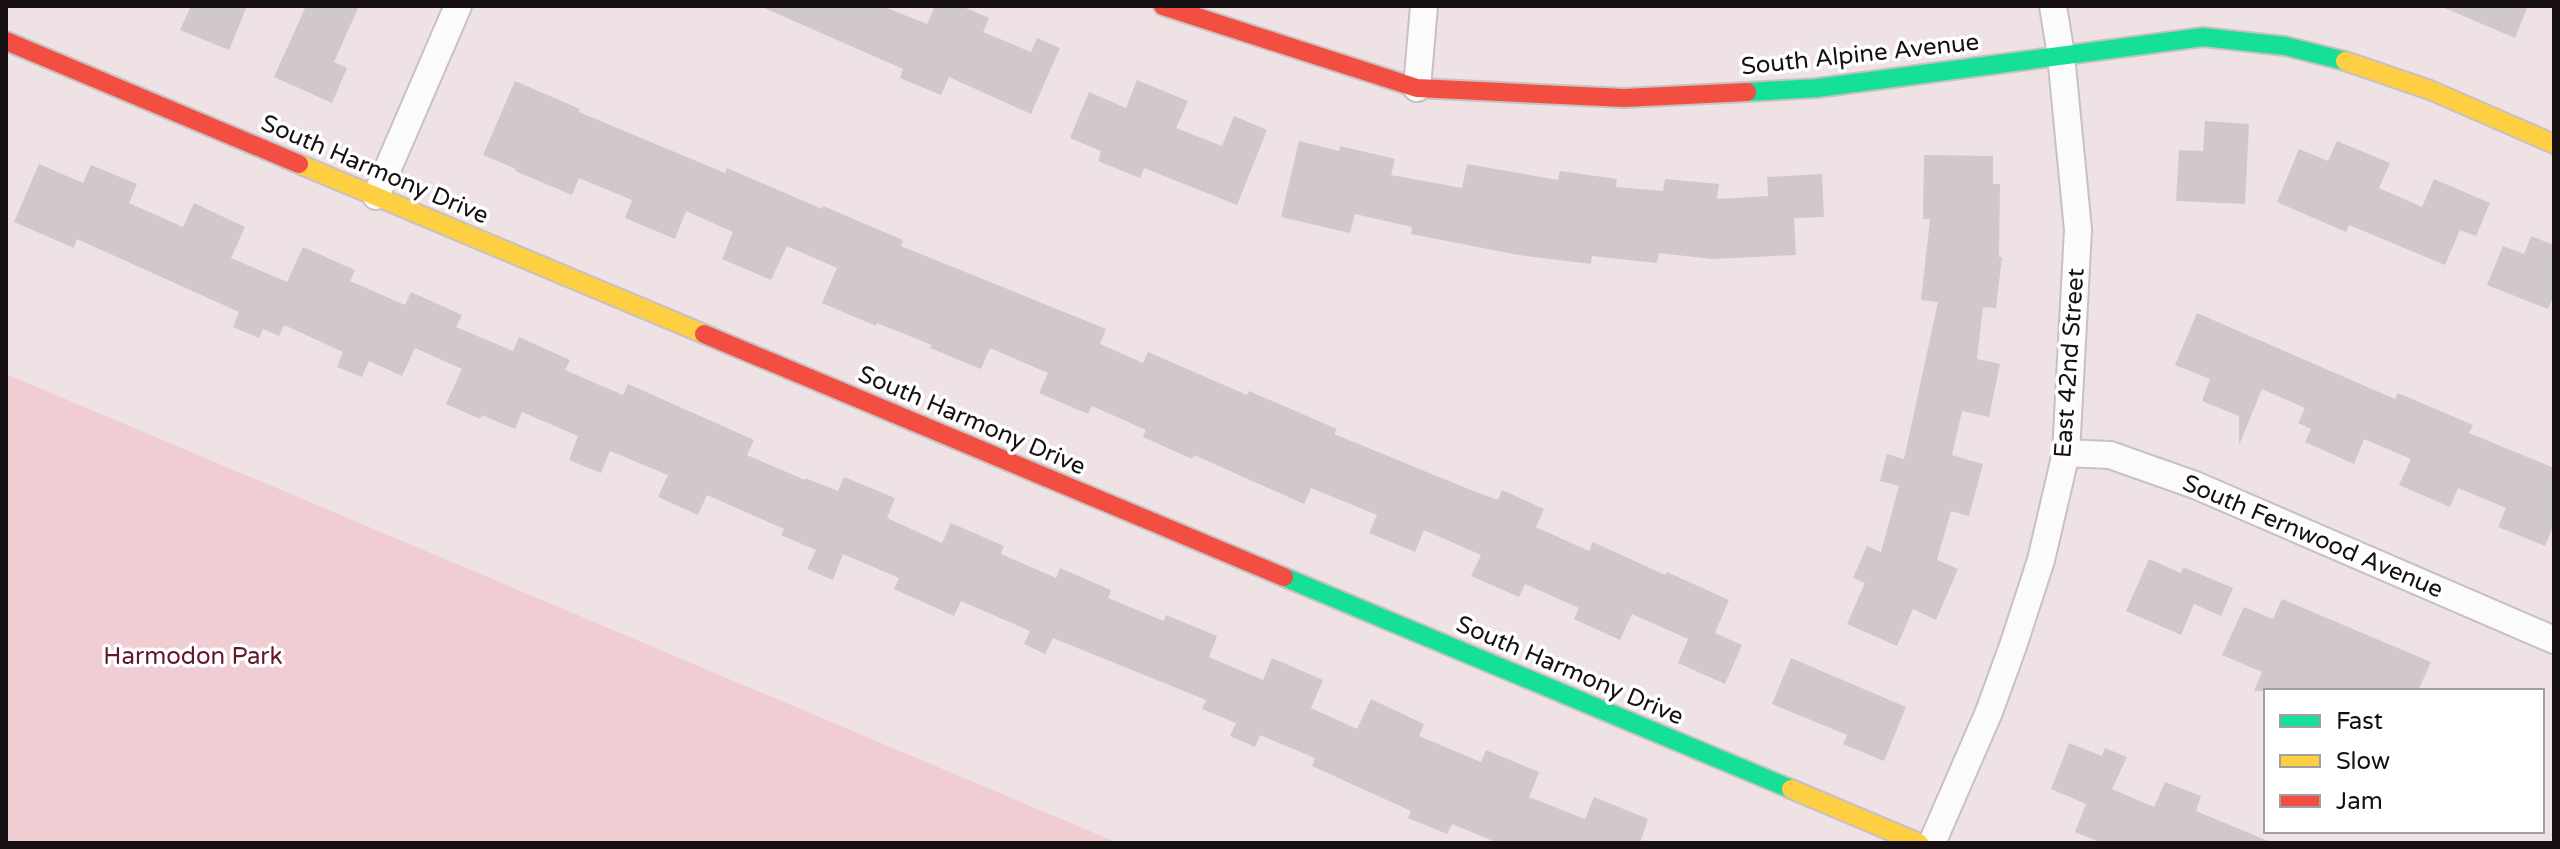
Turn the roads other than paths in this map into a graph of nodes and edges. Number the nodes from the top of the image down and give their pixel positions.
1 (458, 6) edge
2 (1163, 6) edge
3 (1424, 6) edge
4 (2053, 6) edge
5 (6, 41) edge
6 (2061, 55) junction
7 (1417, 88) junction
8 (2554, 144) edge
9 (376, 196) junction
10 (2066, 453) junction
11 (2554, 640) edge
12 (1919, 843) edge
13 (1932, 843) edge

1 - 9 street
2 - 7 street, South Alpine Avenue
3 - 7 street
4 - 6 street, East 42nd Street
5 - 9 street, South Harmony Drive
6 - 7 street, South Alpine Avenue
6 - 8 street, South Alpine Avenue
6 - 10 street, East 42nd Street
9 - 12 street, South Harmony Drive
10 - 11 street, South Fernwood Avenue
10 - 13 street, East 42nd Street

